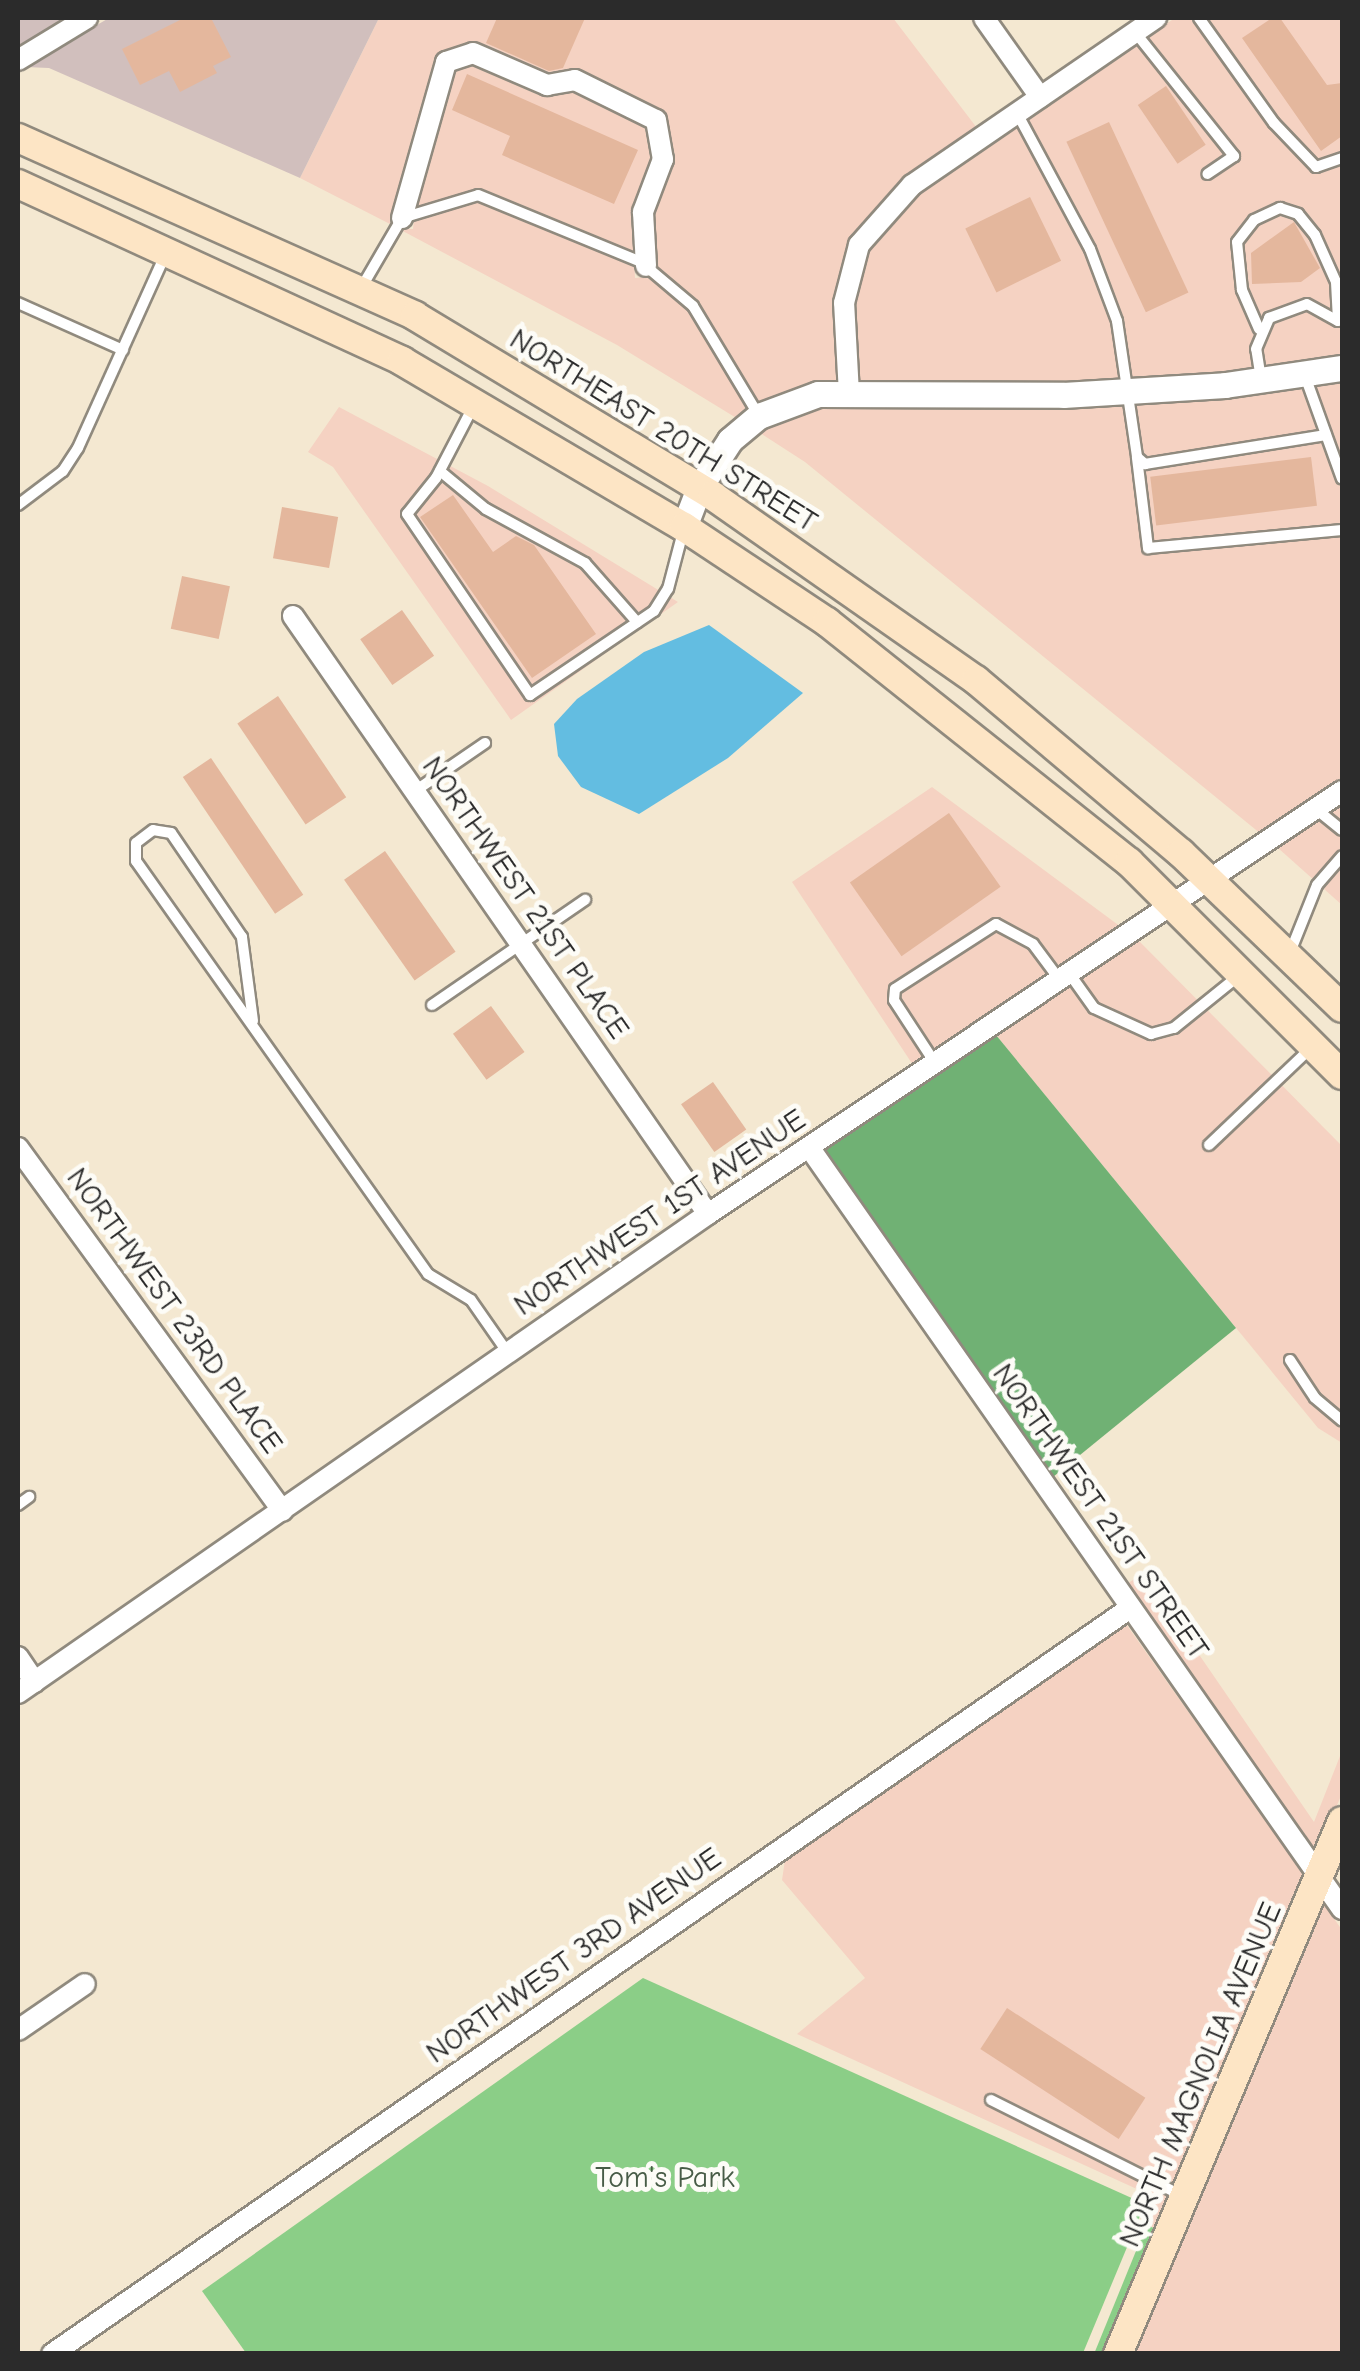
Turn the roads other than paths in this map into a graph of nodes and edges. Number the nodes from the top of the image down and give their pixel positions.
1 (87, 18) edge
2 (984, 18) edge
3 (1156, 18) edge
4 (1199, 18) edge
5 (1135, 32) junction
6 (18, 60) edge
7 (1040, 97) junction
8 (1017, 113) junction
9 (18, 138) edge
10 (1342, 158) edge
11 (1207, 174) dead end
12 (18, 184) edge
13 (402, 218) junction
14 (167, 252) junction
15 (646, 266) junction
16 (360, 291) junction
17 (18, 303) edge
18 (1340, 323) edge
19 (1259, 330) junction
20 (123, 350) junction
21 (1342, 368) edge
22 (1304, 373) junction
23 (1261, 379) junction
24 (1124, 391) junction
25 (850, 394) junction
26 (475, 403) junction
27 (759, 416) junction
28 (1326, 435) junction
29 (1137, 457) junction
30 (440, 471) junction
31 (1342, 479) edge
32 (699, 488) junction
33 (18, 505) edge
34 (684, 527) junction
35 (1342, 530) edge
36 (293, 616) dead end
37 (637, 622) junction
38 (485, 744) dead end
39 (414, 791) junction
40 (1342, 791) edge
41 (1316, 809) junction
42 (1342, 830) edge
43 (1342, 856) edge
44 (1210, 881) junction
45 (584, 900) dead end
46 (1173, 904) junction
47 (521, 945) junction
48 (1288, 956) junction
49 (1242, 974) junction
50 (1064, 976) junction
51 (432, 1006) dead end
52 (1342, 1008) edge
53 (253, 1021) junction
54 (1313, 1045) junction
55 (935, 1063) junction
56 (1342, 1074) edge
57 (1209, 1145) dead end
58 (810, 1147) junction
59 (18, 1148) edge
60 (708, 1214) junction
61 (509, 1353) junction
62 (1290, 1360) dead end
63 (1342, 1421) edge
64 (29, 1497) dead end
65 (18, 1505) edge
66 (283, 1511) junction
67 (1130, 1608) junction
68 (18, 1657) edge
69 (26, 1687) edge
70 (1342, 1821) edge
71 (1320, 1876) junction
72 (1342, 1910) edge
73 (84, 1984) dead end
74 (18, 2030) edge
75 (991, 2100) dead end
76 (1184, 2197) junction
77 (52, 2354) edge
78 (1118, 2354) edge

1 - 6 street
2 - 7 street
3 - 5 street
4 - 10 lane
5 - 7 street
5 - 11 lane
7 - 8 street
8 - 24 lane
8 - 25 street
9 - 16 main road, NORTHEAST 20TH STREET
12 - 14 main road
13 - 15 lane
13 - 15 street
13 - 16 lane
14 - 20 lane
14 - 26 main road
15 - 27 lane
16 - 32 main road, NORTHEAST 20TH STREET
17 - 20 lane
18 - 19 lane
18 - 19 lane
19 - 23 lane
20 - 33 lane
21 - 22 street
22 - 23 street
22 - 28 lane
23 - 24 street
24 - 25 street
24 - 29 lane
25 - 27 street
26 - 30 lane
26 - 34 main road
27 - 32 street
28 - 29 lane
28 - 31 lane
29 - 35 lane
30 - 37 lane
30 - 37 lane
32 - 34 street
32 - 44 main road, NORTHEAST 20TH STREET
34 - 37 lane
34 - 46 main road
36 - 39 street, NORTHWEST 21ST PLACE
38 - 39 lane
39 - 47 street, NORTHWEST 21ST PLACE
40 - 41 street, NORTHWEST 1ST AVENUE
41 - 42 lane
41 - 44 street, NORTHWEST 1ST AVENUE
43 - 48 lane
44 - 46 street, NORTHWEST 1ST AVENUE
44 - 48 main road, NORTHEAST 20TH STREET
45 - 47 lane
46 - 49 main road
46 - 50 street, NORTHWEST 1ST AVENUE
47 - 51 lane
47 - 60 street, NORTHWEST 21ST PLACE
48 - 52 main road, NORTHEAST 20TH STREET
49 - 50 lane
49 - 54 main road
50 - 55 street, NORTHWEST 1ST AVENUE
50 - 55 lane
53 - 53 lane
53 - 61 lane
54 - 56 main road
54 - 57 lane
55 - 58 street, NORTHWEST 1ST AVENUE
58 - 60 street, NORTHWEST 1ST AVENUE
58 - 67 street, NORTHWEST 21ST STREET
59 - 66 street, NORTHWEST 23RD PLACE
60 - 61 street, NORTHWEST 1ST AVENUE
61 - 66 street, NORTHWEST 1ST AVENUE
62 - 63 lane
64 - 65 lane
66 - 69 street, NORTHWEST 1ST AVENUE
67 - 71 street, NORTHWEST 21ST STREET
67 - 77 street, NORTHWEST 3RD AVENUE
68 - 69 street
70 - 71 main road, NORTH MAGNOLIA AVENUE
71 - 72 street, NORTHWEST 21ST STREET
71 - 76 main road, NORTH MAGNOLIA AVENUE
73 - 74 street
75 - 76 lane
76 - 78 main road, NORTH MAGNOLIA AVENUE

